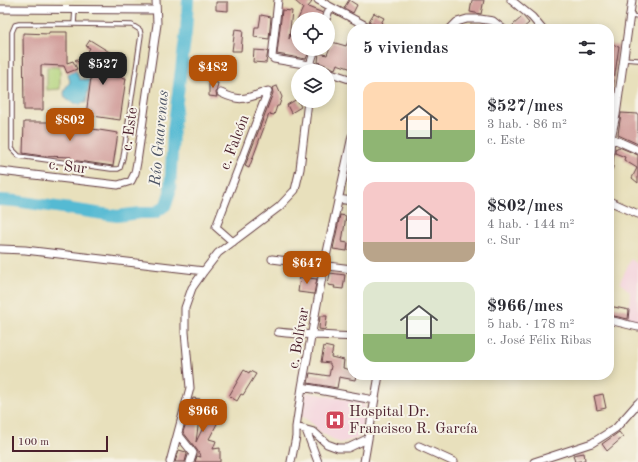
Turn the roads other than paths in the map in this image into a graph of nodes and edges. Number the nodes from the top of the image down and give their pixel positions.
1 (156, 0) edge
2 (278, 0) edge
3 (318, 0) edge
4 (512, 0) edge
5 (632, 0) edge
6 (330, 7) junction
7 (0, 9) edge
8 (75, 9) junction
9 (156, 10) junction
10 (328, 12) edge
11 (630, 16) junction
12 (638, 17) edge
13 (74, 24) junction
14 (362, 24) edge
15 (455, 24) edge
16 (497, 24) edge
17 (538, 24) edge
18 (624, 59) junction
19 (638, 60) edge
20 (294, 64) edge
21 (335, 74) edge
22 (347, 78) edge
23 (221, 93) dead end
24 (308, 108) edge
25 (616, 115) joint
26 (614, 122) edge
27 (614, 139) edge
28 (638, 150) edge
29 (347, 158) edge
30 (0, 171) edge
31 (131, 180) joint
32 (338, 199) junction
33 (347, 200) edge
34 (614, 203) edge
35 (638, 214) edge
36 (233, 242) junction
37 (0, 249) edge
38 (272, 259) dead end
39 (324, 266) junction
40 (347, 268) edge
41 (204, 271) junction
42 (614, 321) edge
43 (638, 328) edge
44 (278, 332) dead end
45 (312, 334) junction
46 (347, 337) edge
47 (378, 380) edge
48 (302, 387) junction
49 (374, 400) junction
50 (638, 403) edge
51 (296, 427) junction
52 (306, 430) junction
53 (178, 434) junction
54 (367, 439) junction
55 (419, 446) dead end
56 (170, 462) edge
57 (190, 462) edge
58 (291, 462) edge
59 (318, 462) edge
60 (364, 462) edge
61 (454, 462) edge
62 (534, 462) edge

1 - 9 street, c. Este
2 - 20 street
3 - 6 street
4 - 17 street
5 - 11 street
6 - 10 street
6 - 14 street
7 - 8 street
8 - 9 street
8 - 13 lane
9 - 31 street, c. Este
11 - 12 lane
11 - 18 street
13 - 13 lane
15 - 16 street
18 - 19 lane
18 - 25 street
21 - 22 street
23 - 36 street, c. Falcón
24 - 36 street
25 - 26 street
27 - 28 street
29 - 32 street, c. Bolívar
30 - 31 street, c. Sur
32 - 33 street
32 - 39 street, c. Bolívar
34 - 35 street
36 - 41 street
37 - 41 street
38 - 39 street
39 - 40 street
39 - 45 street, c. Bolívar
41 - 53 street
42 - 43 street
44 - 45 street
45 - 46 street
45 - 48 street, c. Bolívar
47 - 49 street
48 - 49 street
48 - 51 street, c. Bolívar
49 - 54 street
50 - 62 street
51 - 52 street
51 - 58 street, c. Bolívar
52 - 54 street
52 - 59 street
53 - 56 street
53 - 57 street
54 - 60 street
55 - 61 street

